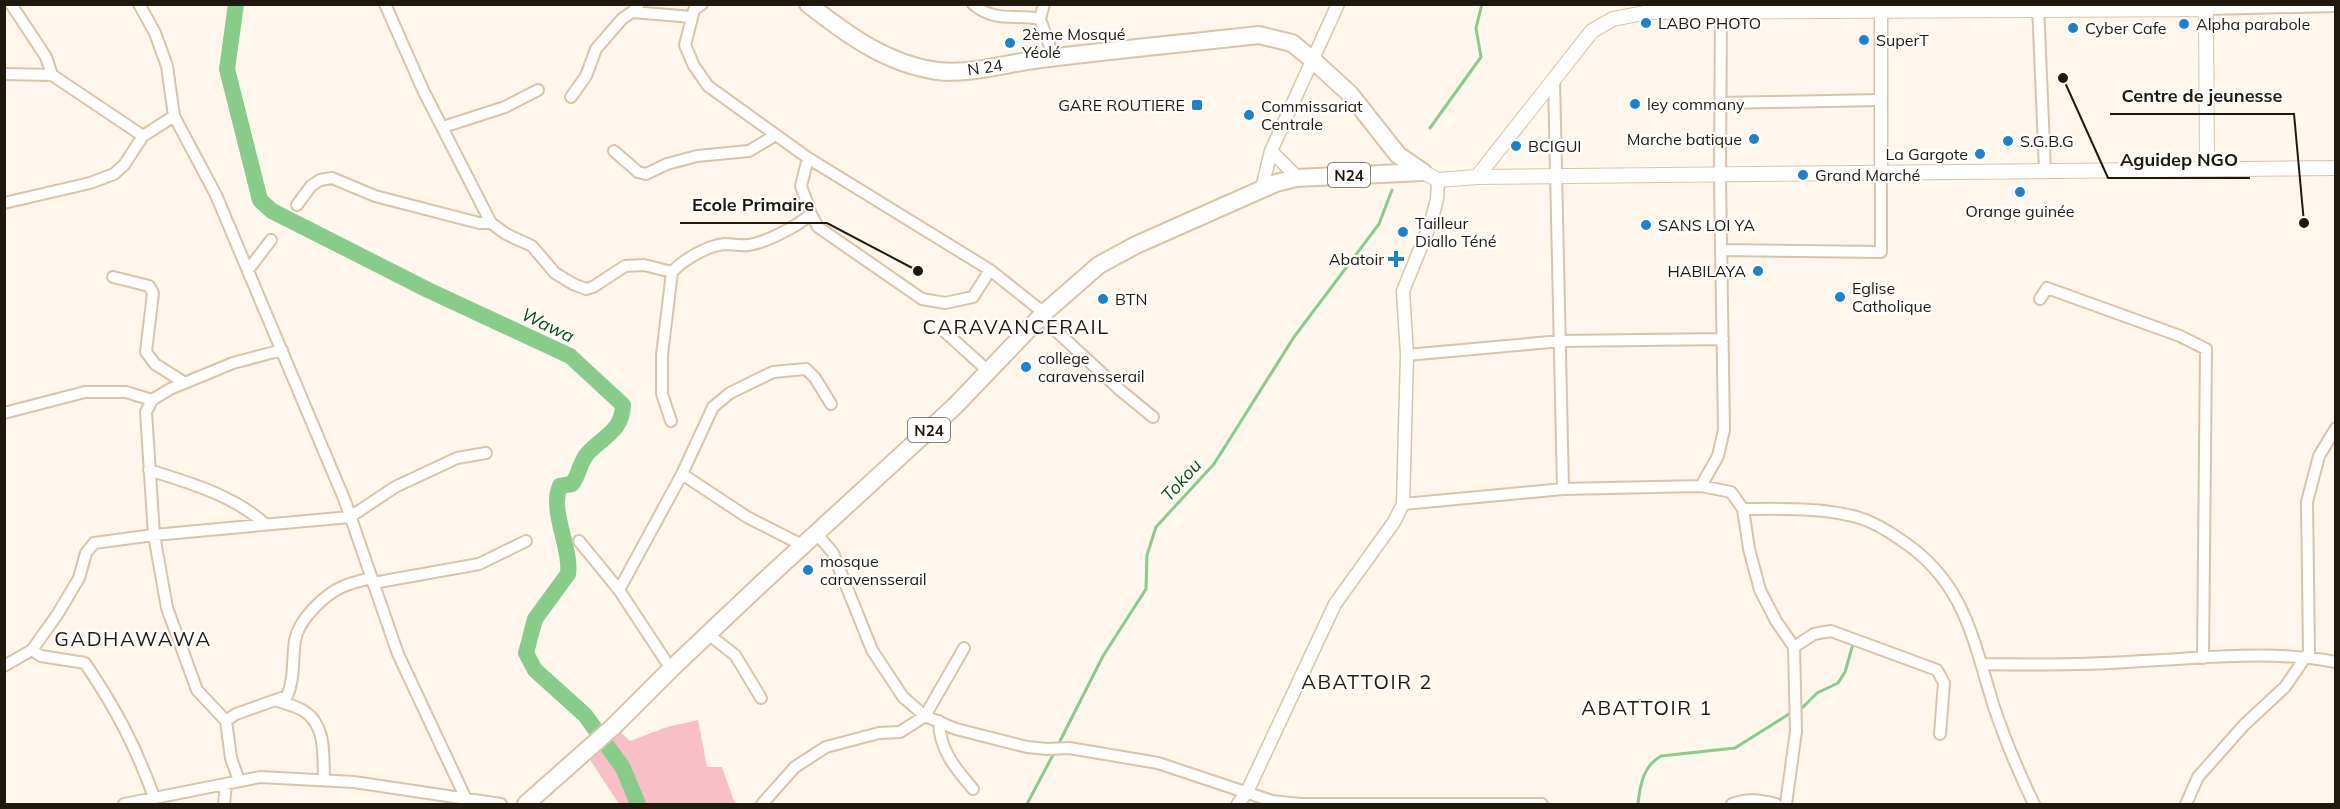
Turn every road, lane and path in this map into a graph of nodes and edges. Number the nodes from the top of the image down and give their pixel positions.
1 (11, 4) edge
2 (139, 4) edge
3 (385, 4) edge
4 (808, 4) edge
5 (973, 4) edge
6 (1044, 4) edge
7 (1338, 4) edge
8 (700, 5) edge
9 (2336, 6) edge
10 (2038, 7) edge
11 (2206, 7) edge
12 (635, 8) edge
13 (1721, 8) edge
14 (1880, 8) edge
15 (692, 17) junction
16 (1040, 19) junction
17 (1054, 58) junction
18 (1314, 61) junction
19 (4, 74) edge
20 (52, 75) junction
21 (1554, 79) junction
22 (538, 90) dead end
23 (571, 97) dead end
24 (1879, 100) junction
25 (1720, 103) junction
26 (174, 116) junction
27 (443, 127) junction
28 (776, 135) junction
29 (143, 136) junction
30 (614, 151) dead end
31 (1272, 152) junction
32 (808, 158) junction
33 (2336, 168) edge
34 (2206, 169) junction
35 (2045, 170) junction
36 (1881, 173) junction
37 (1720, 175) junction
38 (1430, 176) junction
39 (1477, 177) junction
40 (1557, 177) junction
41 (1298, 178) junction
42 (1269, 185) junction
43 (4, 203) edge
44 (297, 205) dead end
45 (811, 214) junction
46 (491, 223) junction
47 (272, 240) dead end
48 (1721, 250) junction
49 (248, 270) junction
50 (990, 270) junction
51 (672, 272) junction
52 (113, 277) dead end
53 (2040, 299) dead end
54 (1042, 314) junction
55 (944, 331) dead end
56 (1723, 339) junction
57 (1561, 341) junction
58 (282, 350) junction
59 (1407, 356) junction
60 (987, 370) junction
61 (185, 383) junction
62 (152, 400) junction
63 (831, 404) dead end
64 (4, 413) edge
65 (1153, 417) dead end
66 (671, 421) dead end
67 (2336, 428) edge
68 (486, 453) dead end
69 (149, 470) junction
70 (682, 474) junction
71 (1701, 486) junction
72 (1563, 489) junction
73 (1404, 504) junction
74 (1743, 509) junction
75 (350, 517) junction
76 (265, 524) junction
77 (816, 533) junction
78 (154, 535) junction
79 (526, 541) dead end
80 (579, 541) dead end
81 (802, 545) junction
82 (373, 580) junction
83 (619, 590) junction
84 (708, 634) junction
85 (1794, 647) junction
86 (964, 648) dead end
87 (32, 650) junction
88 (2306, 656) junction
89 (2203, 658) junction
90 (2336, 662) edge
91 (1983, 664) junction
92 (4, 666) edge
93 (671, 669) junction
94 (761, 698) dead end
95 (278, 701) junction
96 (925, 716) junction
97 (226, 721) junction
98 (939, 721) junction
99 (1940, 734) dead end
100 (324, 780) junction
101 (239, 781) junction
102 (226, 784) junction
103 (973, 789) dead end
104 (1246, 792) junction
105 (154, 797) junction
106 (466, 799) junction
107 (124, 804) edge
108 (224, 804) edge
109 (501, 804) edge
110 (526, 804) edge
111 (762, 804) edge
112 (1238, 804) edge
113 (1444, 804) edge
114 (1542, 804) edge
115 (1732, 804) edge
116 (1776, 804) edge
117 (1786, 804) edge
118 (2034, 804) edge
119 (2186, 804) edge

1 - 20 street
2 - 26 street
3 - 27 street
4 - 17 main road, N 24
5 - 16 street
6 - 16 street
7 - 18 street
8 - 15 street
9 - 11 street
10 - 11 main road
10 - 14 main road
10 - 35 street
11 - 34 main road
12 - 15 street
12 - 23 street
13 - 14 main road
13 - 21 main road
13 - 25 street
14 - 24 street
15 - 28 street
16 - 17 street
17 - 18 main road, N 24
18 - 31 street
18 - 38 main road, N 24
19 - 20 street
20 - 29 street
21 - 39 main road
21 - 40 street
22 - 27 street
24 - 25 street
24 - 36 street
25 - 37 street
26 - 29 street
26 - 49 street
27 - 46 street
28 - 30 street
28 - 32 street
29 - 43 street
31 - 41 street
31 - 42 street
32 - 45 street
32 - 50 street
33 - 34 main road
34 - 35 main road
35 - 36 main road
36 - 37 main road
36 - 48 street
37 - 40 main road
37 - 48 street
38 - 39 main road
38 - 41 main road, N24
38 - 59 street
39 - 40 main road
40 - 57 street
41 - 42 main road, N24
42 - 54 main road, N24
44 - 46 street
45 - 50 street
45 - 51 street
46 - 51 street
47 - 49 street
48 - 56 street
49 - 58 street
50 - 54 street
51 - 66 street
52 - 61 street
53 - 89 street
54 - 60 main road, N24
54 - 65 street
55 - 60 street
56 - 57 street
56 - 71 street
57 - 59 street
57 - 72 street
58 - 61 street
58 - 75 street
59 - 73 street
60 - 77 main road, N24
61 - 62 street
62 - 64 street
62 - 69 street
63 - 70 street
67 - 88 street
68 - 75 street
69 - 76 street
69 - 78 street
70 - 81 street
70 - 83 street
71 - 72 street
71 - 74 street
72 - 73 street
73 - 104 street
74 - 85 street
74 - 91 street
75 - 76 street
75 - 82 street
76 - 78 street
77 - 81 main road, N24
77 - 96 street
78 - 87 street
78 - 97 street
79 - 82 street
80 - 83 street
81 - 84 main road, N24
82 - 95 street
82 - 106 street
83 - 93 street
84 - 93 main road, N24
84 - 94 street
85 - 99 street
85 - 117 street
86 - 96 street
87 - 92 street
87 - 105 street
88 - 89 street
88 - 90 street
88 - 119 street
89 - 91 street
91 - 118 street
93 - 110 main road, N24
95 - 97 street
95 - 100 street
96 - 98 street
96 - 111 street
97 - 101 street
98 - 103 street
98 - 104 street
100 - 101 street
100 - 106 street
101 - 102 street
102 - 105 street
102 - 108 street
104 - 112 street
104 - 113 street
105 - 107 street
106 - 109 street
113 - 114 street
115 - 116 street

